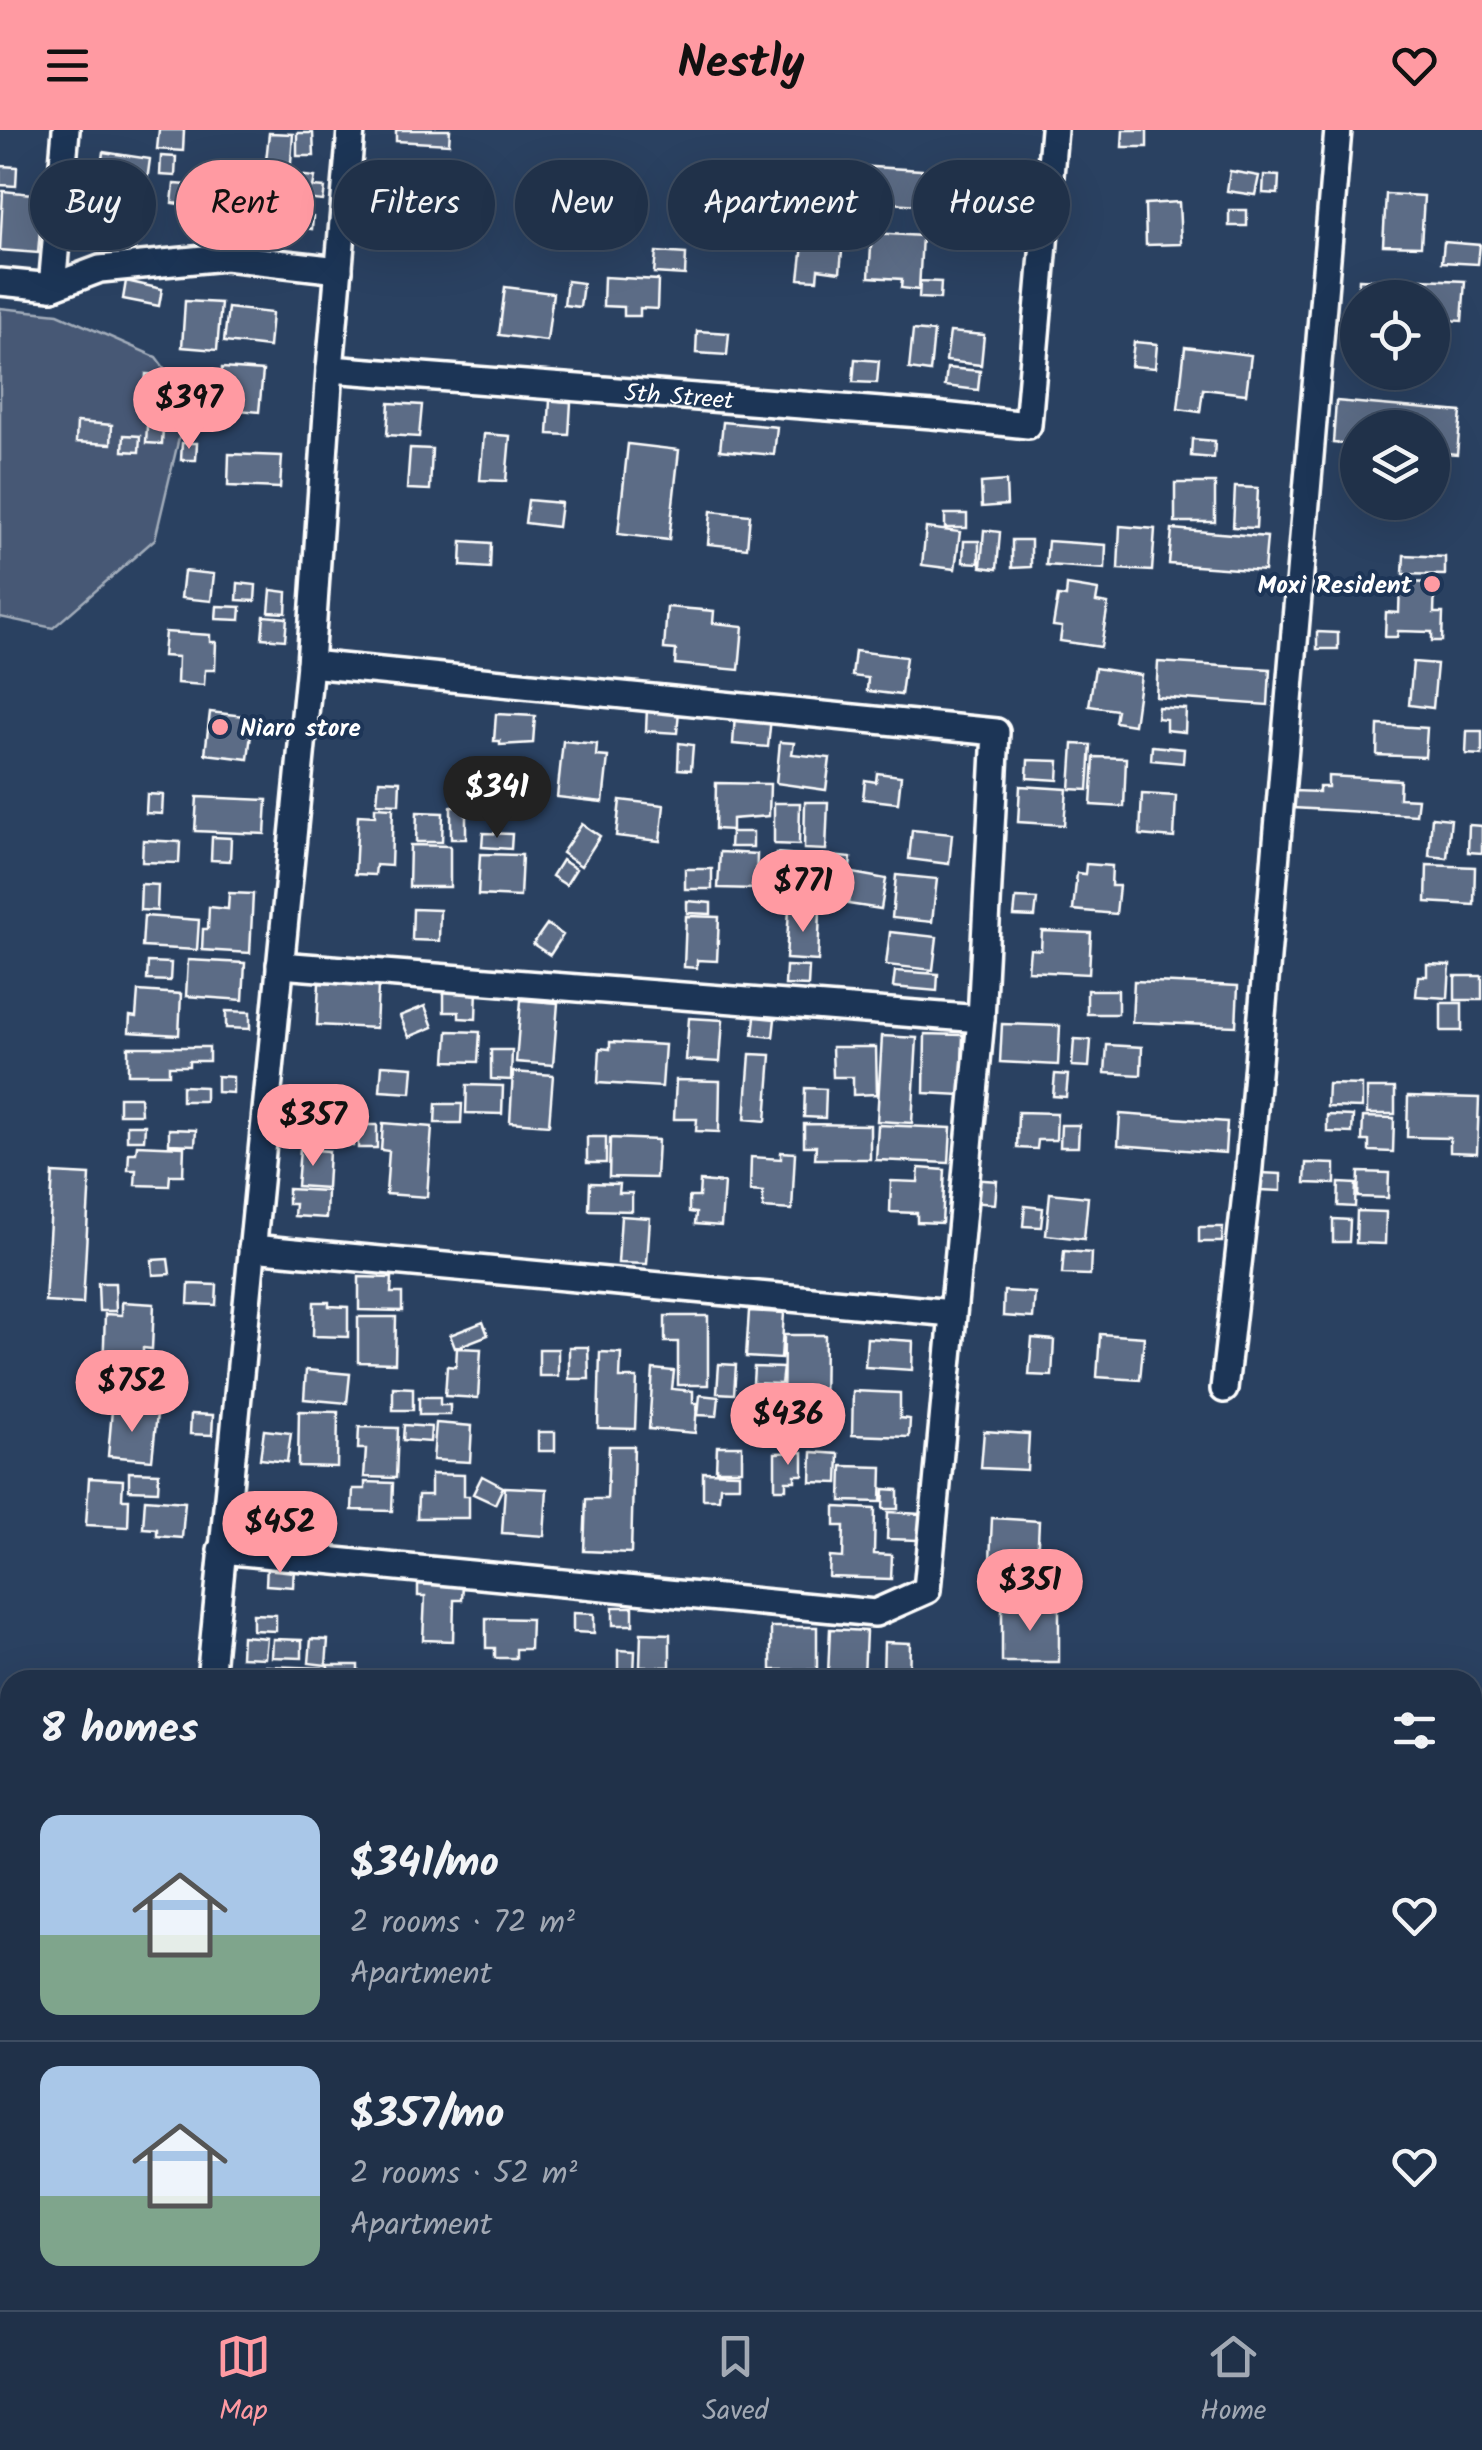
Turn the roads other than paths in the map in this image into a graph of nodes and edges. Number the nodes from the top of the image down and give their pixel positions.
1 (66, 130) edge
2 (352, 130) edge
3 (1054, 130) edge
4 (1338, 130) edge
5 (339, 270) junction
6 (0, 282) edge
7 (52, 287) junction
8 (330, 369) junction
9 (310, 664) junction
10 (280, 965) junction
11 (981, 1019) junction
12 (252, 1248) junction
13 (952, 1313) junction
14 (1224, 1389) dead end
15 (221, 1550) junction
16 (211, 1670) edge

1 - 7 street
2 - 5 street
3 - 8 street, 5th Street
4 - 14 street
5 - 7 street
5 - 8 street
6 - 7 street
8 - 9 street
9 - 10 street
9 - 11 street
10 - 11 street
10 - 12 street
11 - 13 street
12 - 13 street
12 - 15 street
13 - 15 street
15 - 16 street

